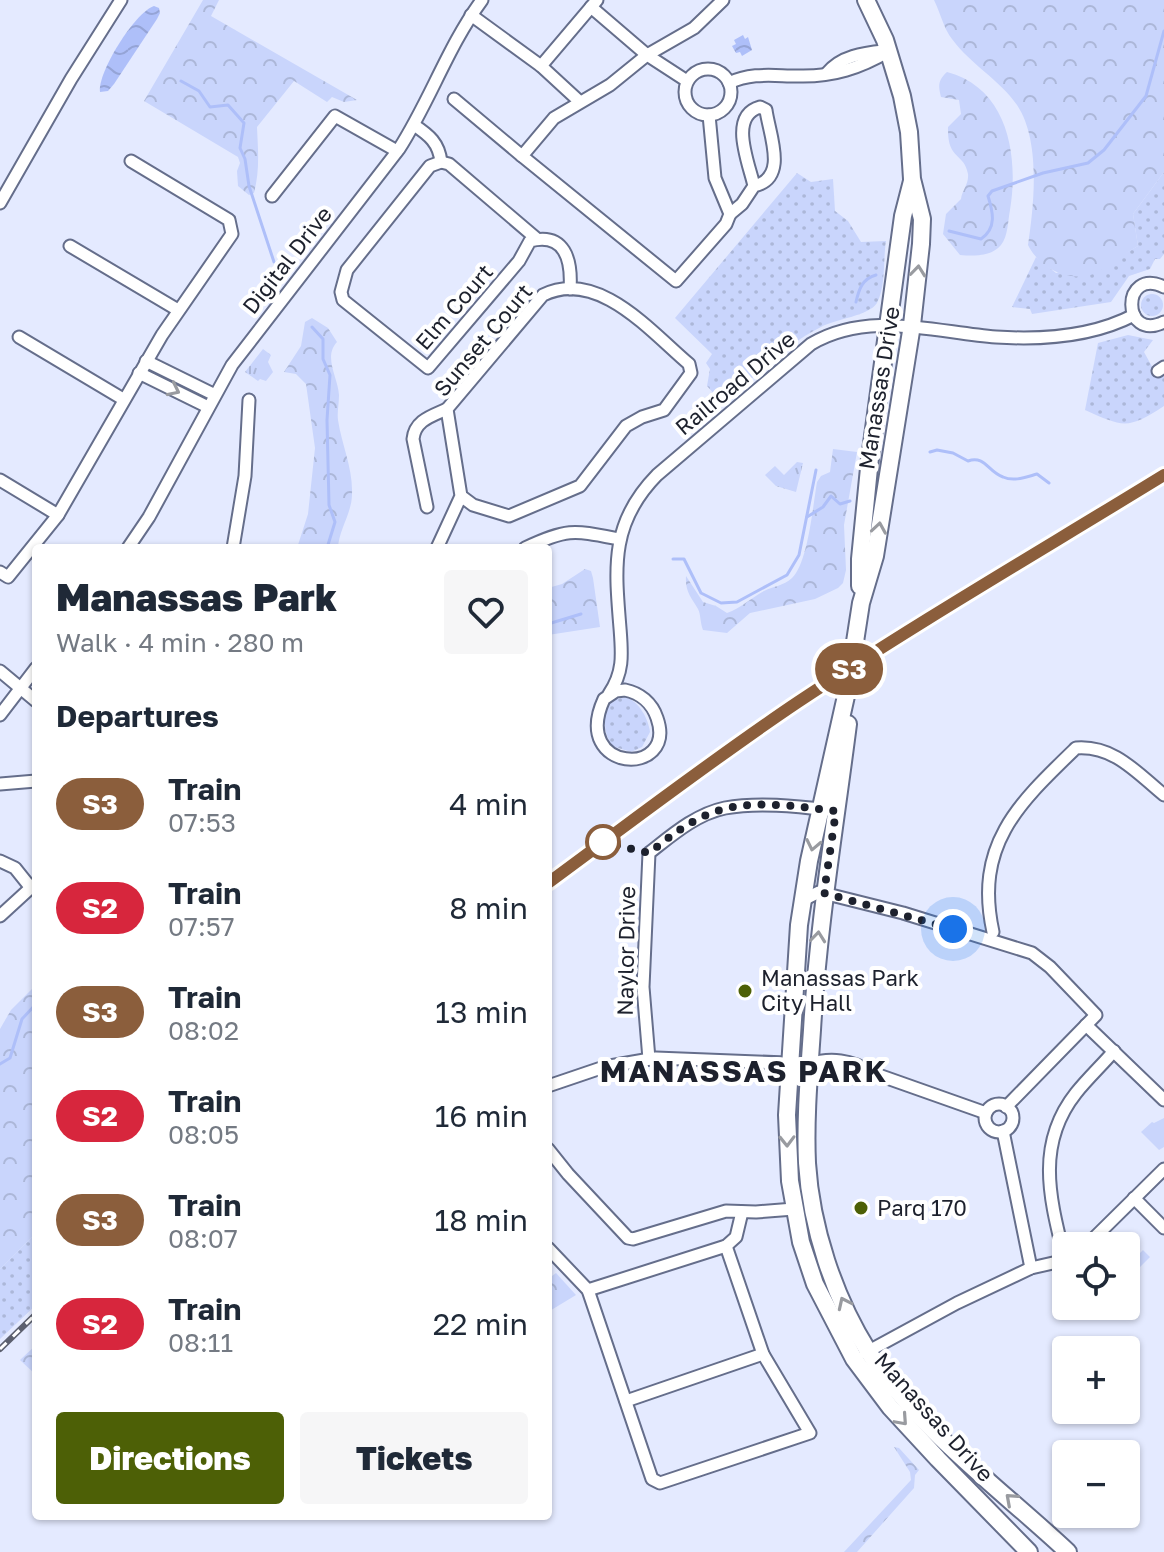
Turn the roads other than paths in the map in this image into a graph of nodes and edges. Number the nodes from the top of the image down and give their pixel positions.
1 (121, 0) edge
2 (482, 0) edge
3 (723, 0) edge
4 (866, 0) edge
5 (594, 3) edge
6 (471, 15) junction
7 (889, 51) junction
8 (647, 55) junction
9 (541, 66) junction
10 (687, 81) junction
11 (729, 83) junction
12 (454, 99) dead end
13 (579, 101) junction
14 (709, 115) junction
15 (414, 125) junction
16 (397, 151) junction
17 (522, 156) junction
18 (131, 161) dead end
19 (441, 162) junction
20 (912, 179) junction
21 (754, 186) junction
22 (272, 196) dead end
23 (0, 203) edge
24 (730, 214) junction
25 (537, 239) junction
26 (70, 246) dead end
27 (1164, 286) edge
28 (570, 289) junction
29 (178, 310) junction
30 (1134, 315) junction
31 (1164, 322) edge
32 (889, 325) junction
33 (911, 327) junction
34 (19, 337) dead end
35 (146, 361) junction
36 (139, 373) junction
37 (215, 395) junction
38 (123, 399) junction
39 (249, 400) dead end
40 (208, 407) junction
41 (447, 409) junction
42 (0, 480) edge
43 (461, 496) junction
44 (427, 507) dead end
45 (58, 515) junction
46 (619, 539) junction
47 (35, 544) edge
48 (131, 544) edge
49 (234, 544) edge
50 (439, 544) edge
51 (533, 544) edge
52 (32, 547) edge
53 (0, 572) edge
54 (861, 603) junction
55 (623, 662) junction
56 (0, 671) edge
57 (32, 673) edge
58 (22, 687) junction
59 (609, 694) junction
60 (640, 696) junction
61 (32, 697) edge
62 (0, 715) edge
63 (32, 781) edge
64 (0, 784) edge
65 (1164, 795) edge
66 (828, 810) junction
67 (0, 861) edge
68 (32, 885) edge
69 (32, 887) edge
70 (824, 893) junction
71 (802, 901) junction
72 (0, 916) edge
73 (993, 932) dead end
74 (1086, 1025) junction
75 (1114, 1051) junction
76 (649, 1059) junction
77 (790, 1063) junction
78 (810, 1064) junction
79 (552, 1085) edge
80 (1164, 1100) edge
81 (1006, 1107) junction
82 (986, 1113) junction
83 (1003, 1131) junction
84 (552, 1154) edge
85 (1164, 1169) edge
86 (1134, 1198) junction
87 (794, 1209) junction
88 (742, 1212) junction
89 (1164, 1228) edge
90 (1059, 1232) edge
91 (1100, 1232) edge
92 (726, 1246) junction
93 (552, 1252) edge
94 (827, 1259) junction
95 (1052, 1263) edge
96 (1031, 1268) junction
97 (588, 1290) junction
98 (763, 1354) junction
99 (861, 1355) junction
100 (626, 1401) junction
101 (1029, 1552) edge
102 (1068, 1552) edge

1 - 23 street
2 - 6 street, Digital Drive
3 - 8 street
4 - 7 main road, Manassas Drive
5 - 8 street
5 - 9 street
6 - 9 street
6 - 15 street, Digital Drive
7 - 11 street
7 - 20 main road, Manassas Drive
8 - 10 street
8 - 13 street
9 - 13 street
10 - 11 street
10 - 14 street
11 - 14 street
12 - 17 street
13 - 17 street
14 - 24 street
15 - 16 street, Digital Drive
15 - 19 street
16 - 22 street
16 - 37 street, Digital Drive
17 - 24 street
18 - 29 street
19 - 25 street
19 - 25 street, Elm Court
20 - 32 main road, Manassas Drive
33 -> 20 main road, Manassas Drive
21 - 21 street
21 - 24 street
25 - 28 street
26 - 29 street
27 - 30 street
28 - 41 street, Sunset Court
28 - 43 street, Sunset Court
29 - 35 street
30 - 31 street
30 - 33 street, Railroad Drive
32 - 33 street, Railroad Drive
32 - 46 street, Railroad Drive
32 - 54 main road, Manassas Drive
54 -> 33 main road, Manassas Drive
34 - 38 street
35 - 36 street
35 - 37 street
36 - 38 street
36 -> 40 street
37 - 40 street, Digital Drive
38 - 45 street
39 - 49 street
40 - 48 street, Digital Drive
41 - 43 street, Sunset Court
41 - 44 street
42 - 45 street
43 - 50 street
45 - 47 street
46 - 51 street
46 - 55 street, Railroad Drive
52 - 53 street
54 - 66 main road, Manassas Drive
55 - 59 street, Railroad Drive
55 - 60 street, Railroad Drive
56 - 58 street
57 - 58 street
58 - 61 street
58 - 62 street
59 - 60 street
59 - 60 street, Railroad Drive
63 - 64 street
65 - 73 street
66 - 70 main road, Manassas Drive
66 -> 71 main road, Manassas Drive
66 - 76 street, Naylor Drive
67 - 68 street
69 - 72 street
70 - 71 street
70 - 74 street
78 -> 70 main road, Manassas Drive
71 - 77 main road, Manassas Drive
74 - 75 street
74 - 81 street
75 - 80 street
75 - 90 street
76 - 77 street
76 - 79 street
77 - 78 street
77 -> 87 main road, Manassas Drive
78 - 82 street
78 - 94 main road, Manassas Drive
81 - 82 street
81 - 83 street
82 - 83 street
83 - 96 street
84 - 88 street
85 - 86 street
86 - 89 street
86 - 91 street
87 - 88 street
87 - 94 main road
87 - 99 main road, Manassas Drive
88 - 92 street
92 - 97 street
92 - 98 street
93 - 97 street
99 -> 94 main road, Manassas Drive
95 - 96 street
96 - 99 street
97 - 100 street
98 - 100 street
98 - 100 street
99 -> 101 main road, Manassas Drive
102 -> 99 main road, Manassas Drive

